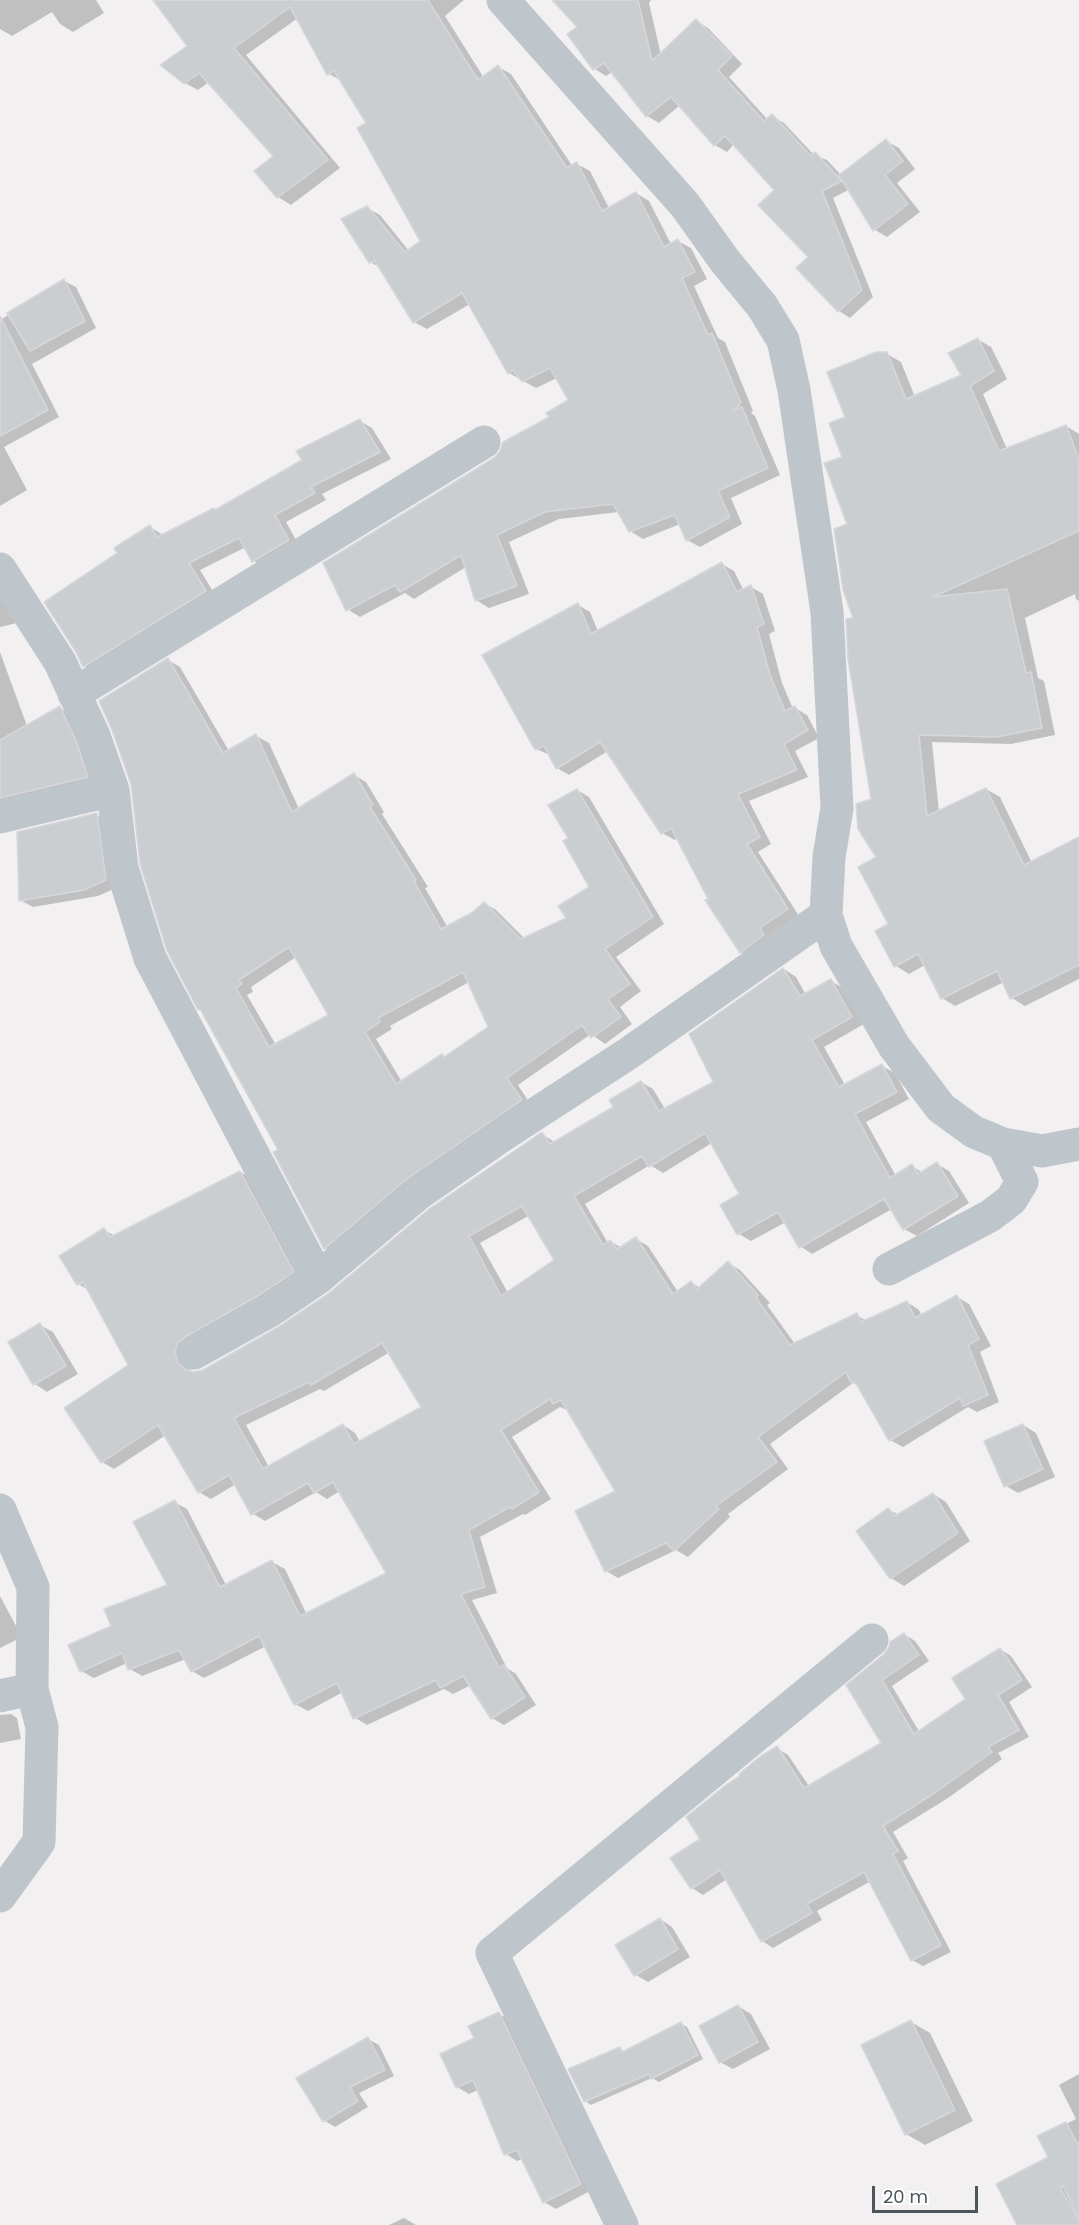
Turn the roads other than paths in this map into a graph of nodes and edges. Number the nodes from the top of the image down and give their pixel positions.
1 (504, 0) edge
2 (484, 442) dead end
3 (0, 569) edge
4 (74, 694) junction
5 (113, 790) junction
6 (0, 818) edge
7 (826, 915) junction
8 (1003, 1144) junction
9 (1079, 1144) edge
10 (889, 1269) dead end
11 (318, 1278) junction
12 (194, 1353) dead end
13 (0, 1510) edge
14 (872, 1640) dead end
15 (32, 1689) junction
16 (0, 1696) edge
17 (0, 1896) edge
18 (622, 2225) edge

1 - 7 street
2 - 4 street
3 - 4 street
4 - 5 street
5 - 6 street
5 - 11 street
7 - 8 street
7 - 11 street
8 - 9 street
8 - 10 street
11 - 12 street
13 - 15 street
14 - 18 street
15 - 16 street
15 - 17 street

